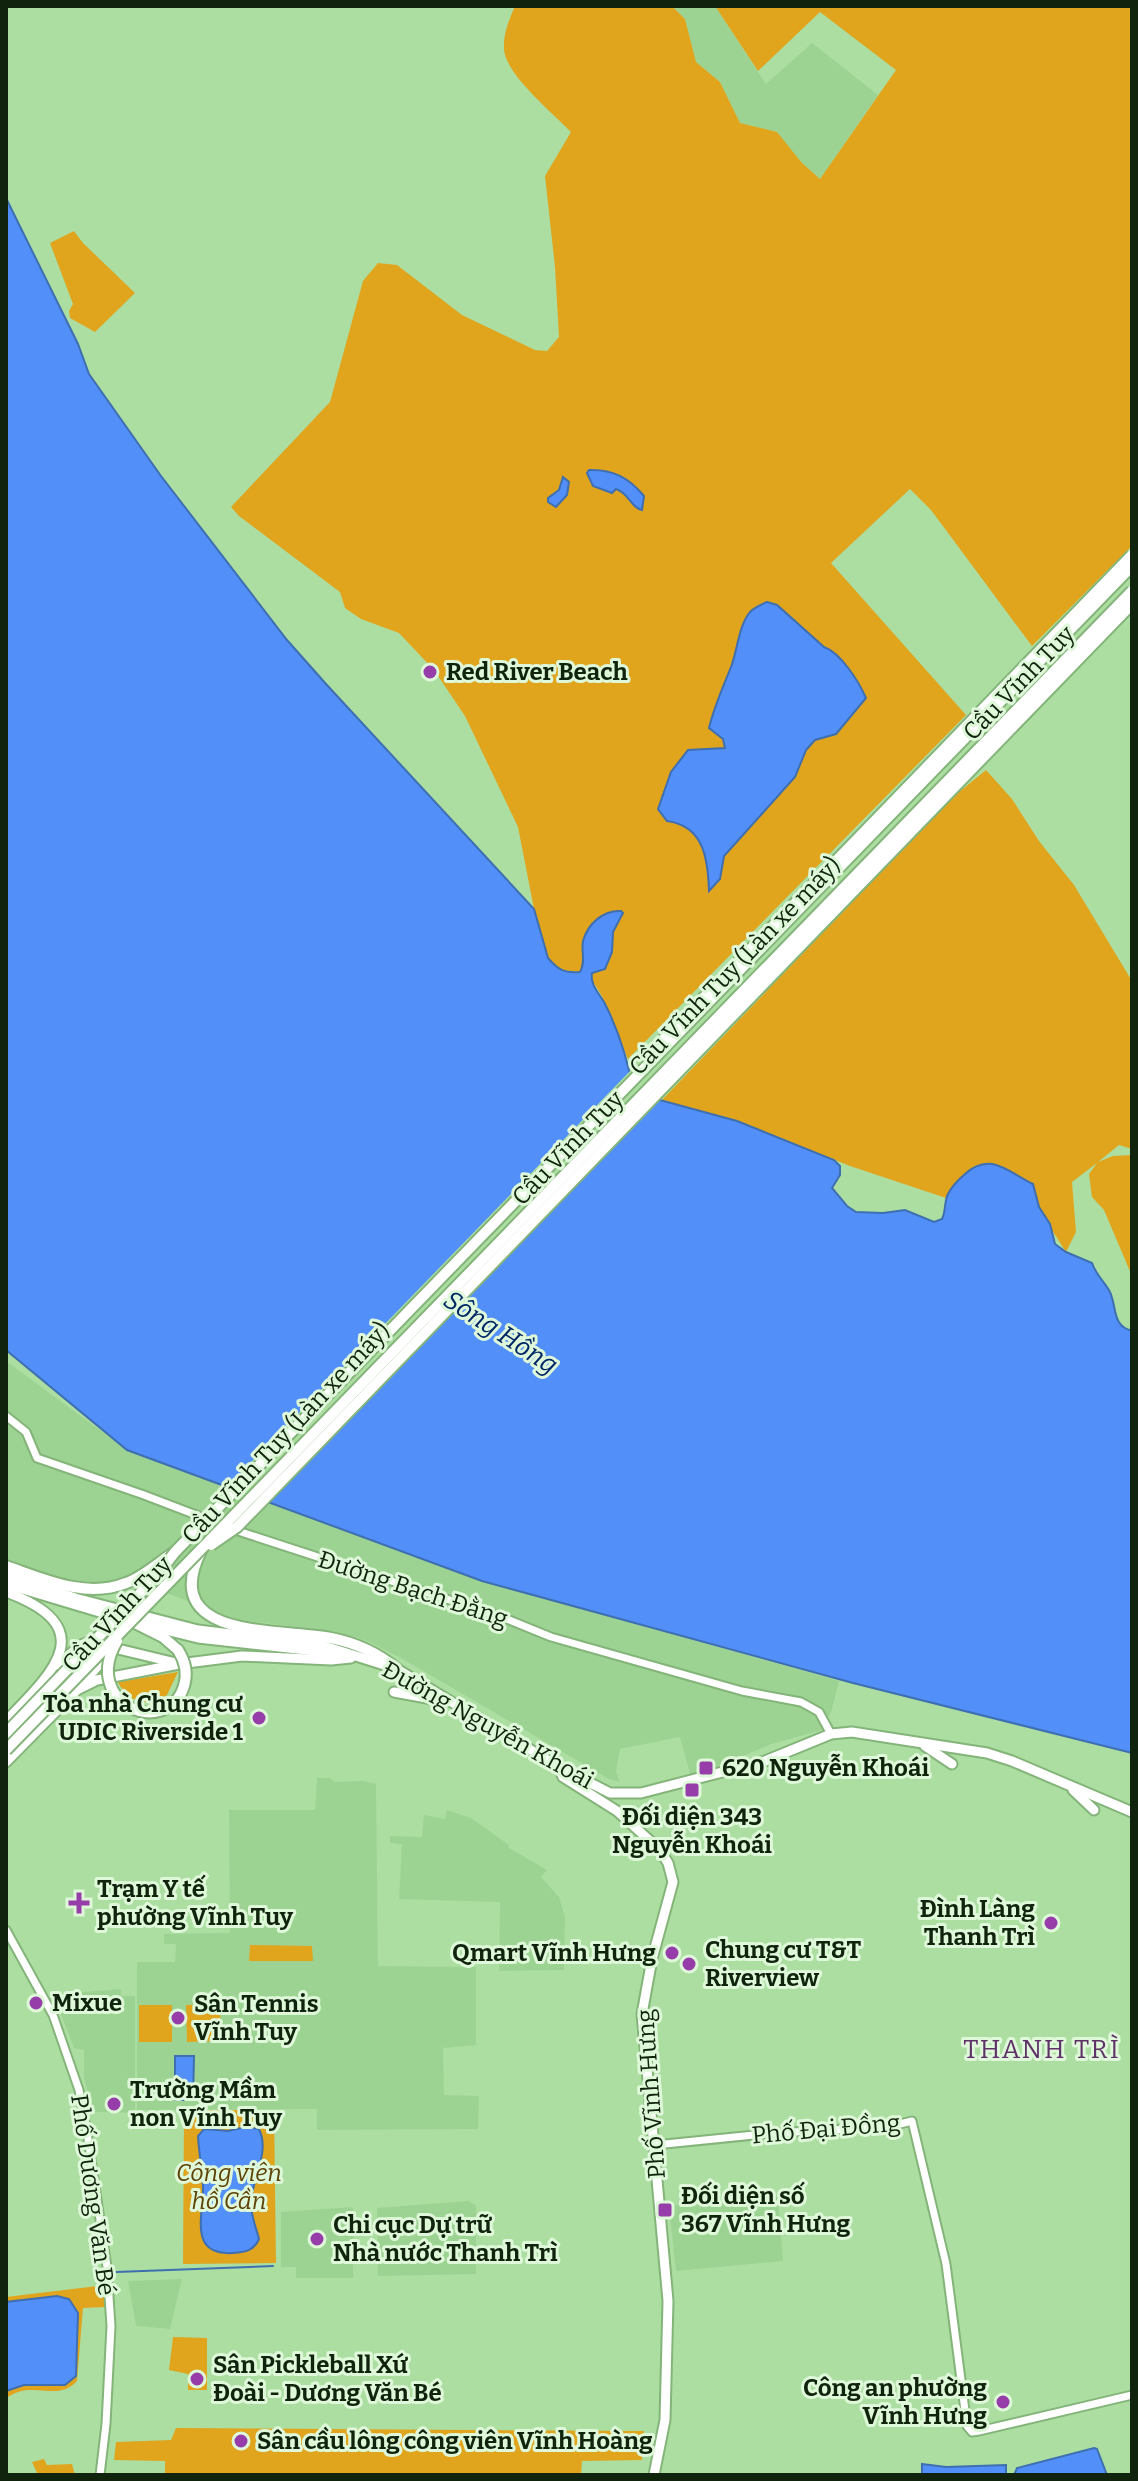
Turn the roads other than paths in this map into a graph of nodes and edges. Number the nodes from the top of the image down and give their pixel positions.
1 (1132, 555) edge
2 (1132, 566) edge
3 (1132, 591) edge
4 (1132, 604) edge
5 (6, 1416) edge
6 (202, 1550) junction
7 (175, 1552) junction
8 (6, 1566) edge
9 (6, 1575) edge
10 (6, 1584) edge
11 (6, 1592) edge
12 (132, 1623) junction
13 (105, 1646) junction
14 (354, 1656) junction
15 (179, 1664) junction
16 (55, 1667) junction
17 (397, 1669) junction
18 (77, 1690) junction
19 (394, 1692) dead end
20 (437, 1695) junction
21 (6, 1721) edge
22 (6, 1733) edge
23 (831, 1734) junction
24 (921, 1744) junction
25 (6, 1750) edge
26 (6, 1762) edge
27 (952, 1764) dead end
28 (559, 1767) junction
29 (1067, 1785) junction
30 (1094, 1810) dead end
31 (1132, 1812) edge
32 (6, 1930) edge
33 (655, 2145) junction
34 (1132, 2395) edge
35 (100, 2475) edge
36 (654, 2475) edge

1 - 7 highway, Cầu Vĩnh Tuy (Làn xe máy), bridge
2 - 7 highway, Cầu Vĩnh Tuy, bridge
3 - 6 highway, Cầu Vĩnh Tuy, bridge
4 - 6 highway, Cầu Vĩnh Tuy (Làn xe máy), bridge
5 - 23 street, Đường Bạch Đằng
6 - 12 highway, Cầu Vĩnh Tuy, bridge
6 - 17 highway
7 - 8 highway
7 - 22 highway, Cầu Vĩnh Tuy, bridge
9 - 14 main road, Đường Nguyễn Khoái
10 - 12 main road, Đường Nguyễn Khoái
11 - 16 main road
12 - 12 highway, bridge
12 - 14 main road, Đường Nguyễn Khoái
12 - 25 highway, Cầu Vĩnh Tuy, bridge
13 - 15 main road
13 - 16 main road
13 - 18 main road
14 - 15 main road
14 - 17 main road, Đường Nguyễn Khoái
15 - 18 main road
16 - 21 main road
17 - 20 main road, Đường Nguyễn Khoái
18 - 26 main road
19 - 20 main road
20 - 28 main road, Đường Nguyễn Khoái
23 - 24 main road, Đường Nguyễn Khoái
23 - 28 main road, Đường Nguyễn Khoái
24 - 27 main road
24 - 29 main road, Đường Nguyễn Khoái
28 - 33 main road, Phố Vĩnh Hưng
29 - 30 main road
29 - 31 main road, Đường Nguyễn Khoái
32 - 35 street, Phố Dương Văn Bé
33 - 34 street, Phố Đại Đồng
33 - 36 main road, Phố Vĩnh Hưng

